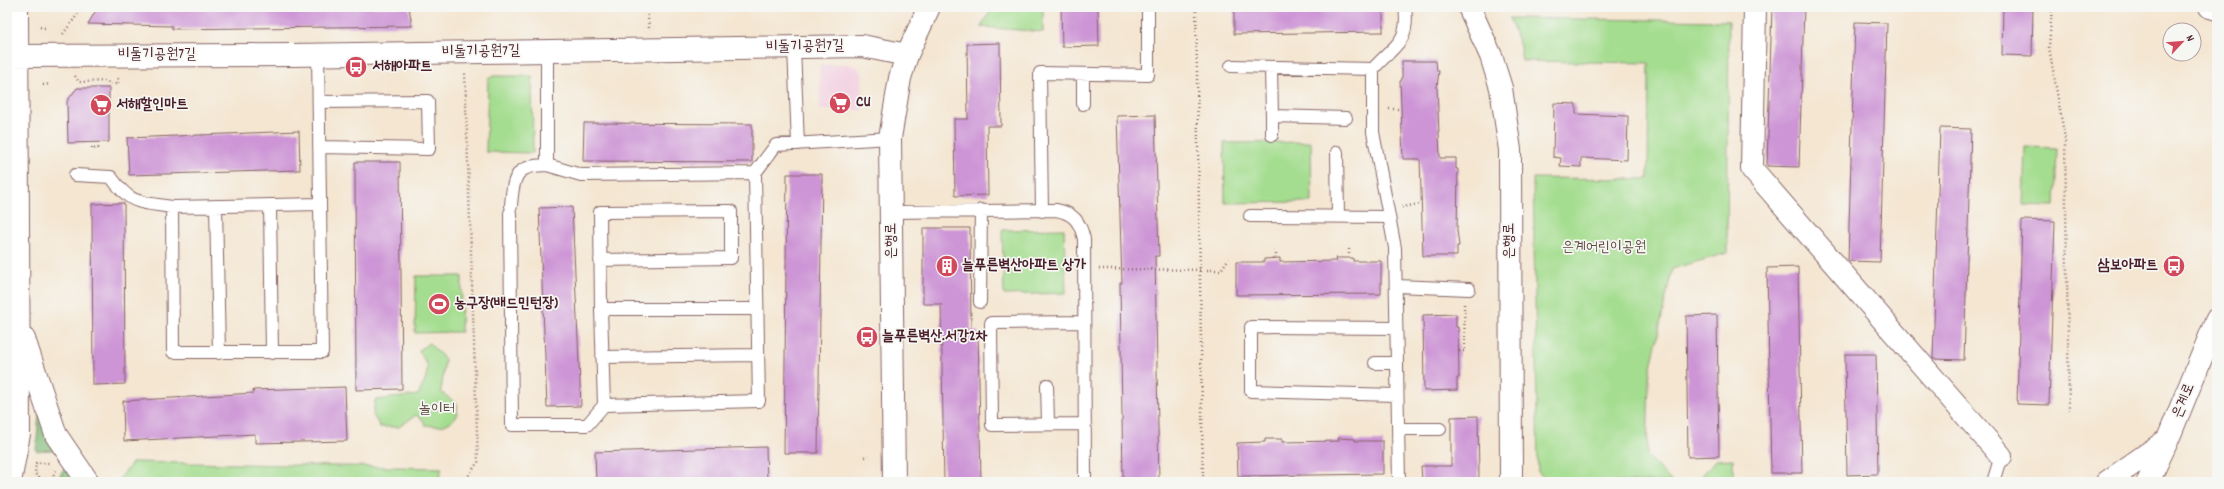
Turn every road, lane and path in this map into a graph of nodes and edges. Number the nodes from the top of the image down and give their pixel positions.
1 (17, 7) edge
2 (83, 7) edge
3 (647, 7) edge
4 (928, 7) edge
5 (1148, 7) edge
6 (1196, 7) edge
7 (1405, 7) edge
8 (1469, 7) edge
9 (1755, 7) edge
10 (2052, 7) edge
11 (2210, 7) edge
12 (2217, 9) edge
13 (40, 27) dead end
14 (45, 28) dead end
15 (649, 31) dead end
16 (59, 40) dead end
17 (794, 48) junction
18 (547, 51) junction
19 (318, 54) junction
20 (907, 55) junction
21 (12, 56) edge
22 (465, 65) dead end
23 (1231, 66) dead end
24 (1271, 67) junction
25 (1373, 69) junction
26 (70, 70) dead end
27 (1083, 74) junction
28 (50, 84) dead end
29 (118, 84) dead end
30 (42, 85) dead end
31 (319, 102) junction
32 (1083, 104) dead end
33 (1384, 109) dead end
34 (1401, 109) dead end
35 (1272, 116) junction
36 (1346, 118) dead end
37 (1272, 135) dead end
38 (890, 138) junction
39 (798, 144) junction
40 (92, 147) dead end
41 (319, 148) junction
42 (98, 151) dead end
43 (1337, 152) dead end
44 (547, 165) junction
45 (12, 172) edge
46 (756, 173) junction
47 (75, 175) dead end
48 (320, 204) junction
49 (1420, 204) dead end
50 (270, 205) junction
51 (216, 206) junction
52 (172, 207) junction
53 (1398, 207) dead end
54 (981, 210) junction
55 (1042, 211) junction
56 (891, 212) junction
57 (1250, 216) dead end
58 (1338, 216) junction
59 (1388, 217) junction
60 (1276, 247) dead end
61 (1349, 247) dead end
62 (1349, 254) dead end
63 (1276, 255) dead end
64 (1229, 258) dead end
65 (600, 260) junction
66 (1098, 269) dead end
67 (1200, 270) junction
68 (1397, 286) junction
69 (1469, 289) dead end
70 (1464, 301) dead end
71 (980, 302) dead end
72 (601, 309) junction
73 (756, 310) junction
74 (2217, 319) edge
75 (18, 321) junction
76 (1084, 322) junction
77 (1396, 328) junction
78 (7, 341) edge
79 (1459, 351) dead end
80 (272, 352) junction
81 (219, 353) junction
82 (757, 355) junction
83 (602, 357) junction
84 (1375, 363) dead end
85 (1396, 363) junction
86 (1047, 385) dead end
87 (1396, 395) junction
88 (604, 405) junction
89 (2069, 410) dead end
90 (1048, 424) junction
91 (1084, 424) junction
92 (1398, 429) junction
93 (1440, 429) dead end
94 (2168, 439) junction
95 (868, 456) dead end
96 (2001, 456) joint
97 (864, 457) dead end
98 (52, 463) dead end
99 (10, 482) edge
100 (46, 482) edge
101 (88, 482) edge
102 (464, 482) edge
103 (894, 482) edge
104 (1085, 482) edge
105 (1203, 482) edge
106 (1399, 482) edge
107 (1511, 482) edge
108 (1993, 482) edge
109 (2107, 482) edge
110 (2148, 482) edge

1 - 21 street
2 - 16 path
3 - 15 path
4 - 20 street, 은행로
5 - 27 lane
6 - 67 path
7 - 25 lane
8 - 107 street, 은행로
9 - 96 street
10 - 89 path
11 - 12 street
13 - 14 path
17 - 18 street, 비둘기공원7길
17 - 20 street, 비둘기공원7길
17 - 39 lane
18 - 19 street, 비둘기공원7길
18 - 44 lane
19 - 21 street, 비둘기공원7길
19 - 31 lane
20 - 38 street, 은행로
21 - 45 street
22 - 102 path
23 - 24 lane
24 - 25 lane
24 - 35 lane
25 - 59 lane
26 - 29 path
27 - 32 lane
27 - 55 lane
28 - 30 path
31 - 41 lane
31 - 41 lane
33 - 34 path
35 - 36 lane
35 - 37 lane
38 - 39 lane
38 - 56 street, 은행로
39 - 46 lane
40 - 42 path
41 - 48 lane
43 - 58 lane
44 - 46 lane
44 - 88 lane
45 - 75 street
46 - 73 lane
47 - 52 lane
48 - 50 lane
48 - 80 lane
49 - 53 path
50 - 51 lane
50 - 80 lane
51 - 52 lane
51 - 81 lane
52 - 81 lane
54 - 55 lane
54 - 56 lane
54 - 71 lane
55 - 76 lane
56 - 103 street, 은행로
57 - 58 lane
58 - 59 lane
59 - 68 lane
60 - 63 path
61 - 62 path
64 - 67 path
65 - 65 lane
65 - 72 lane
66 - 67 path
67 - 105 path
68 - 69 lane
68 - 77 lane
70 - 79 path
72 - 73 lane
72 - 83 lane
73 - 82 lane
74 - 94 street, 은계로
75 - 78 street
75 - 99 street
75 - 101 street
76 - 90 lane
76 - 91 lane
77 - 85 lane
77 - 87 lane
80 - 81 lane
82 - 83 lane
82 - 88 lane
83 - 88 lane
84 - 85 lane
85 - 87 lane
86 - 90 lane
87 - 92 lane
90 - 91 lane
91 - 104 lane
92 - 93 lane
92 - 106 lane
94 - 109 street
94 - 110 street, 은계로
95 - 97 path
96 - 108 lane
98 - 100 path

